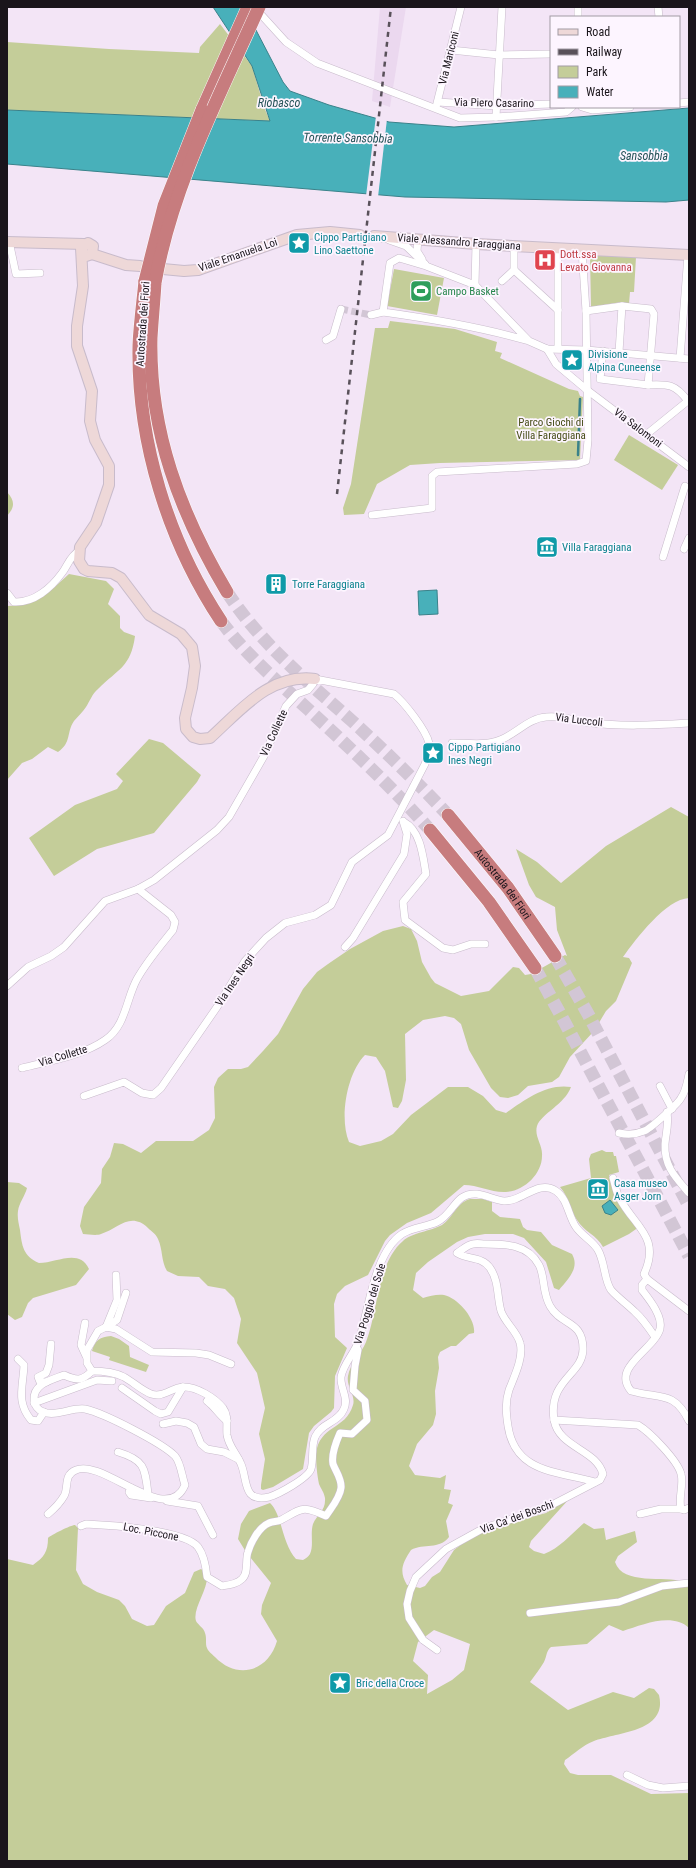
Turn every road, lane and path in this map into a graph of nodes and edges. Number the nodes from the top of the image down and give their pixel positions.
1 (247, 7) edge
2 (254, 7) edge
3 (259, 7) edge
4 (461, 7) edge
5 (502, 7) edge
6 (451, 50) junction
7 (550, 54) edge
8 (499, 55) junction
9 (550, 104) edge
10 (437, 105) junction
11 (497, 106) junction
12 (571, 108) edge
13 (585, 108) edge
14 (617, 108) edge
15 (496, 118) junction
16 (360, 235) dead end
17 (378, 236) joint
18 (415, 239) junction
19 (8, 241) edge
20 (476, 244) junction
21 (514, 246) junction
22 (558, 249) junction
23 (582, 250) junction
24 (87, 251) junction
25 (413, 253) junction
26 (688, 255) edge
27 (138, 266) dead end
28 (426, 266) junction
29 (163, 269) dead end
30 (514, 270) junction
31 (40, 273) dead end
32 (502, 281) dead end
33 (150, 282) junction
34 (475, 285) junction
35 (558, 294) junction
36 (547, 300) junction
37 (622, 306) junction
38 (686, 306) edge
39 (341, 310) dead end
40 (558, 310) junction
41 (586, 311) junction
42 (383, 312) junction
43 (371, 314) tunnel mouth
44 (326, 340) dead end
45 (529, 341) junction
46 (547, 348) junction
47 (558, 348) junction
48 (586, 350) junction
49 (602, 351) junction
50 (619, 352) junction
51 (650, 355) junction
52 (686, 360) edge
53 (648, 385) junction
54 (587, 394) junction
55 (688, 401) edge
56 (647, 434) junction
57 (688, 465) edge
58 (685, 486) dead end
59 (372, 516) dead end
60 (689, 538) edge
61 (684, 548) dead end
62 (79, 551) junction
63 (664, 557) dead end
64 (7, 592) edge
65 (227, 592) tunnel mouth
66 (221, 621) tunnel mouth
67 (315, 679) junction
68 (689, 723) edge
69 (452, 743) dead end
70 (448, 815) tunnel mouth
71 (398, 818) junction
72 (404, 822) junction
73 (430, 830) tunnel mouth
74 (138, 889) junction
75 (485, 944) dead end
76 (345, 948) dead end
77 (554, 956) tunnel mouth
78 (535, 968) tunnel mouth
79 (7, 986) edge
80 (22, 1068) dead end
81 (689, 1074) edge
82 (660, 1086) dead end
83 (84, 1096) dead end
84 (670, 1111) junction
85 (619, 1133) dead end
86 (612, 1178) dead end
87 (689, 1193) edge
88 (116, 1275) dead end
89 (647, 1279) junction
90 (126, 1293) dead end
91 (689, 1311) edge
92 (85, 1323) dead end
93 (106, 1327) junction
94 (655, 1337) junction
95 (359, 1340) junction
96 (51, 1344) dead end
97 (18, 1359) dead end
98 (87, 1359) junction
99 (231, 1364) dead end
100 (92, 1371) junction
101 (112, 1380) dead end
102 (46, 1382) junction
103 (182, 1387) junction
104 (122, 1388) dead end
105 (207, 1402) dead end
106 (34, 1403) junction
107 (44, 1412) junction
108 (554, 1420) junction
109 (227, 1421) junction
110 (689, 1421) edge
111 (164, 1424) dead end
112 (118, 1452) dead end
113 (238, 1459) junction
114 (595, 1482) junction
115 (131, 1488) junction
116 (148, 1494) junction
117 (689, 1508) edge
118 (680, 1509) junction
119 (48, 1514) dead end
120 (640, 1514) dead end
121 (81, 1526) dead end
122 (213, 1535) dead end
123 (689, 1583) edge
124 (530, 1613) dead end
125 (437, 1650) dead end
126 (627, 1775) dead end
127 (689, 1786) edge

1 - 33 highway, Autostrada dei Fiori, bridge
2 - 10 street, Via Piero Casarino
3 - 33 highway, Autostrada dei Fiori, bridge
4 - 6 street, Via Mariconi
5 - 8 street
6 - 8 street
6 - 10 street, Via Mariconi
7 - 8 street
8 - 11 street
9 - 11 street, Via Piero Casarino
10 - 11 street, Via Piero Casarino
10 - 15 street, Via Piero Casarino
11 - 15 street
12 - 15 street, Via Piero Casarino
13 - 14 street
16 - 29 street, Viale Emanuela Loi
17 - 18 street, Viale Alessandro Faraggiana
17 - 25 street
18 - 20 street, Viale Alessandro Faraggiana
18 - 25 street
18 - 28 street
19 - 24 street
19 - 31 street
20 - 21 street, Viale Alessandro Faraggiana
20 - 34 street
21 - 22 street, Viale Alessandro Faraggiana
21 - 30 street
22 - 23 street, Viale Alessandro Faraggiana
22 - 35 street
23 - 26 street, Viale Alessandro Faraggiana
23 - 41 street
24 - 27 street
24 - 62 street
25 - 28 street
26 - 38 street
28 - 34 street
28 - 42 street
30 - 32 street
30 - 36 street
33 - 65 highway, Autostrada dei Fiori
33 - 66 highway, Autostrada dei Fiori
34 - 45 street
35 - 36 street
35 - 40 street
36 - 40 street
37 - 41 street
37 - 50 street
37 - 51 street
38 - 52 street
39 - 44 street
40 - 47 street
41 - 48 street
42 - 43 street
42 - 45 street
45 - 46 street
46 - 47 street
46 - 54 street, Via Salomoni
47 - 48 street
48 - 49 street
48 - 54 street
49 - 50 street
49 - 53 street
50 - 51 street
51 - 52 street
51 - 53 street
53 - 55 street
54 - 56 street, Via Salomoni
54 - 59 street
55 - 56 street
56 - 57 street, Via Salomoni
58 - 63 street
60 - 61 street
62 - 64 street
62 - 67 street
67 - 71 street, Via Ines Negri
67 - 74 street, Via Collette
68 - 69 street, Via Luccoli
70 - 77 highway, Autostrada dei Fiori
71 - 72 street
71 - 83 street, Via Ines Negri
72 - 75 street
72 - 76 street
73 - 78 highway, Autostrada dei Fiori
74 - 79 street, Via Collette
74 - 80 street, Via Collette
81 - 84 street
82 - 84 street
84 - 85 street
84 - 87 street
86 - 89 street
88 - 93 street
89 - 91 street
89 - 94 street
90 - 93 street
92 - 98 street
93 - 98 street
93 - 99 street
94 - 95 street, Via Poggio del Sole
94 - 110 street
95 - 113 street, Via Poggio del Sole
95 - 121 street, Loc. Piccone
96 - 102 street
97 - 107 street
98 - 100 street
100 - 102 street
100 - 103 street
101 - 106 street
102 - 106 street
103 - 104 street
103 - 109 street, Via Poggio del Sole
105 - 109 street
106 - 107 street
107 - 116 street
108 - 114 street
108 - 114 street
108 - 118 street
109 - 113 street, Via Poggio del Sole
111 - 113 street
112 - 116 street
114 - 125 street, Via Ca' dei Boschi
115 - 116 street
115 - 119 street
115 - 122 street
117 - 118 street
118 - 120 street
123 - 124 street
126 - 127 street

